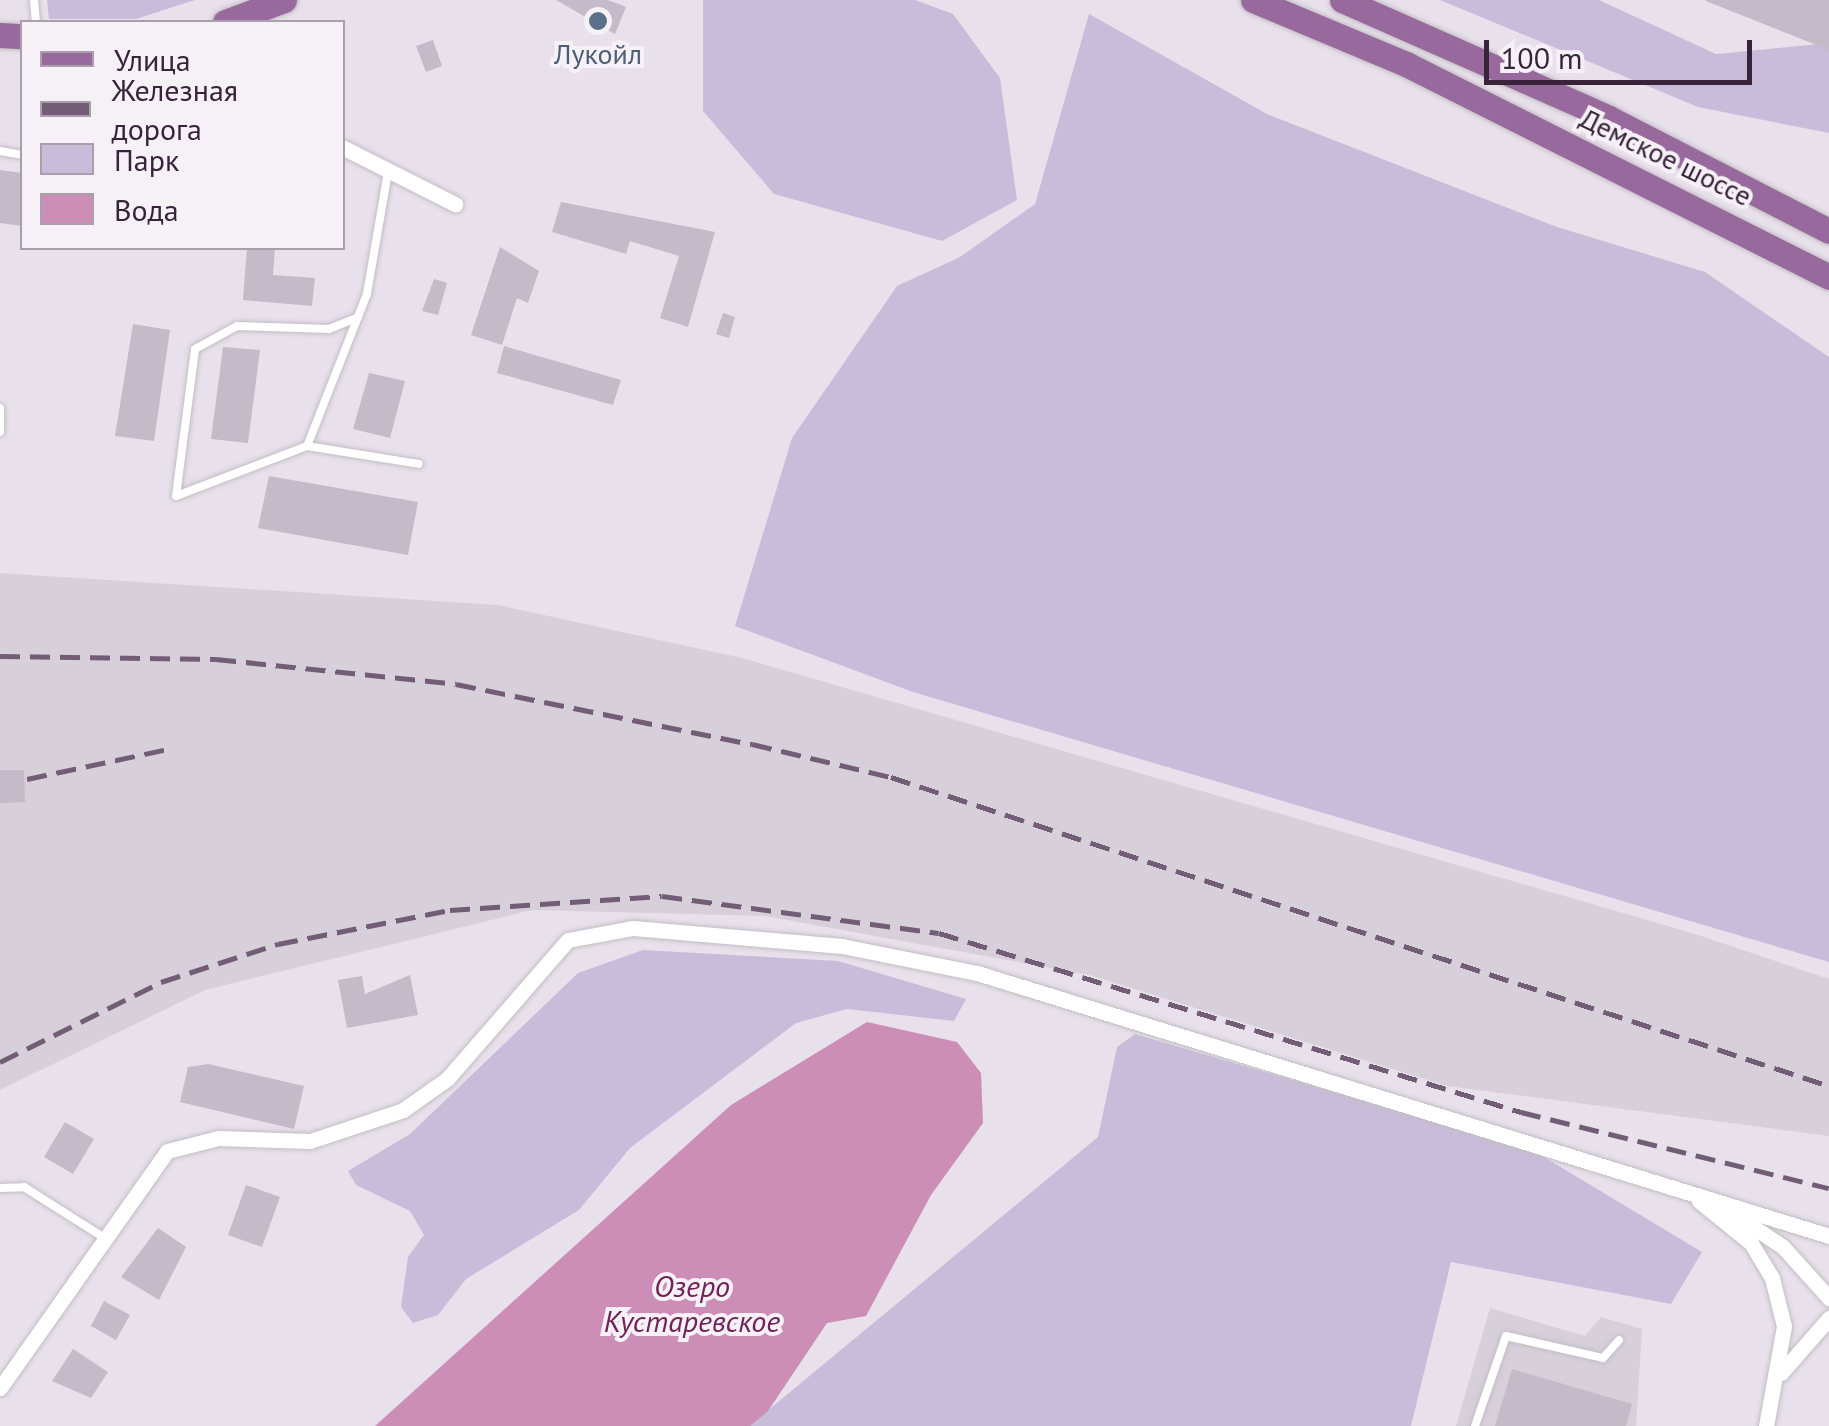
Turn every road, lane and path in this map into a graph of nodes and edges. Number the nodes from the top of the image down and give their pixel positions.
1 (284, 0) edge
2 (1254, 0) edge
3 (1356, 3) edge
4 (230, 20) edge
5 (345, 148) edge
6 (389, 167) junction
7 (455, 204) dead end
8 (1829, 230) edge
9 (1829, 278) edge
10 (358, 318) junction
11 (0, 408) edge
12 (0, 432) edge
13 (306, 446) junction
14 (419, 464) dead end
15 (0, 1188) edge
16 (1683, 1190) junction
17 (100, 1236) junction
18 (1829, 1236) edge
19 (1829, 1298) edge
20 (1829, 1318) edge
21 (1619, 1340) dead end
22 (1778, 1376) junction
23 (0, 1388) edge
24 (1475, 1426) edge
25 (1766, 1426) edge

1 - 4 main road
2 - 9 main road, Демское шоссе
3 - 8 main road, Демское шоссе
5 - 6 street
6 - 7 street
6 - 10 lane
10 - 13 lane
10 - 13 lane
11 - 12 lane
13 - 14 lane
15 - 17 lane
16 - 17 street
16 - 18 street
16 - 19 street
16 - 22 street
17 - 23 street
20 - 22 street
21 - 24 lane
22 - 25 street

